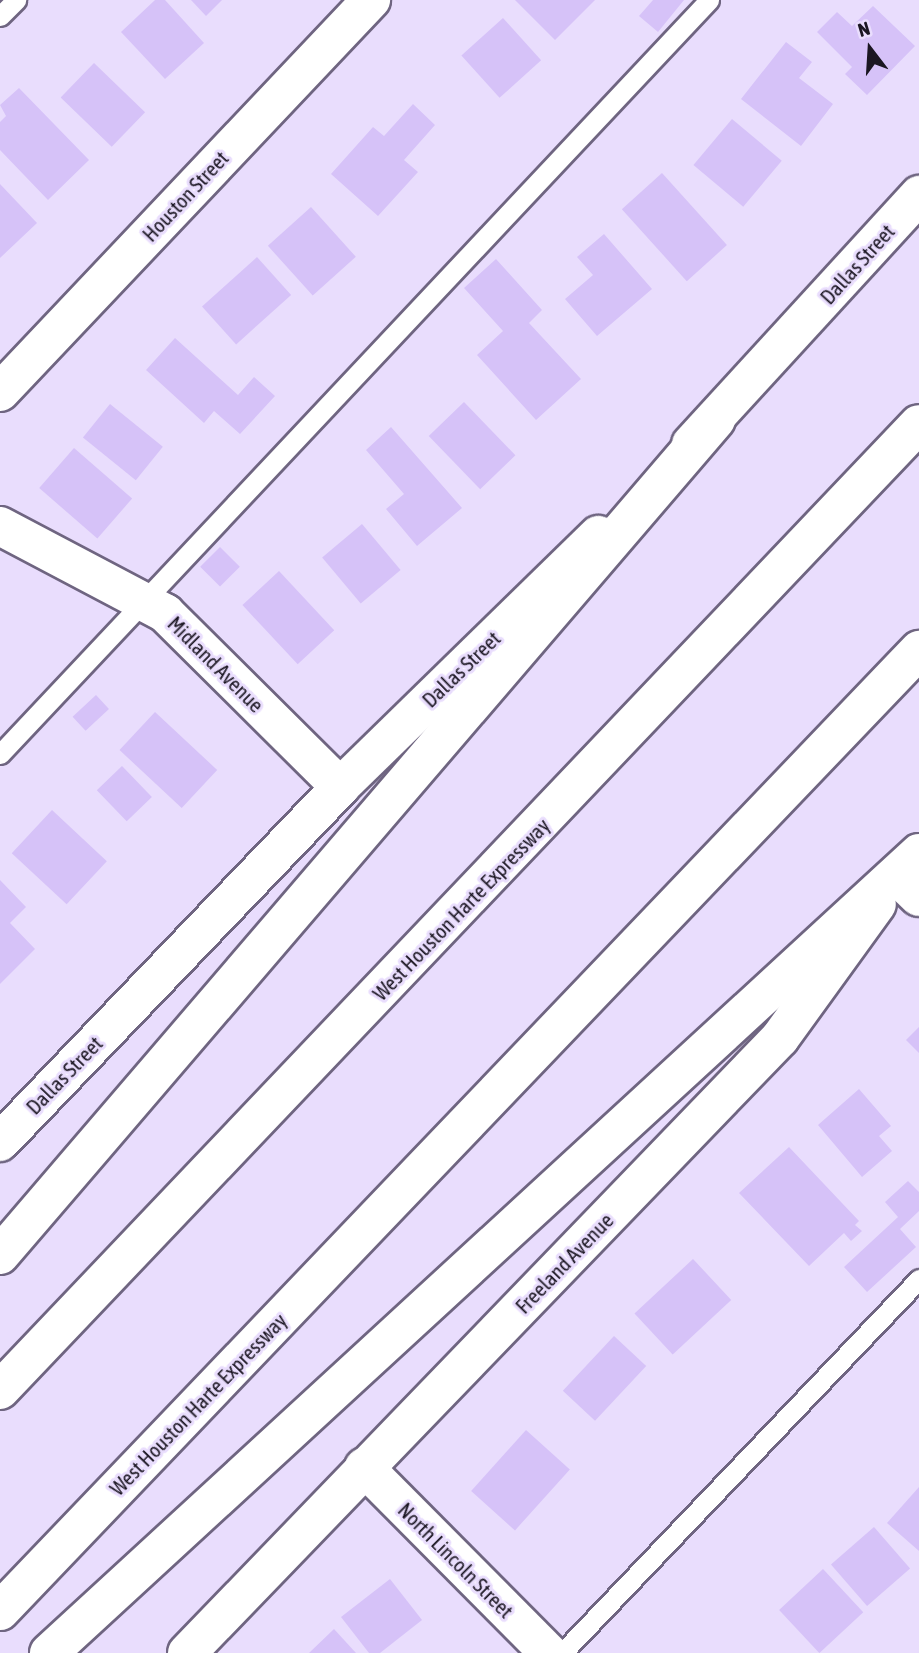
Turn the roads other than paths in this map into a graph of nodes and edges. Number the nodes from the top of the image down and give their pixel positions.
1 (16, 0) edge
2 (371, 0) edge
3 (709, 0) edge
4 (0, 16) edge
5 (919, 195) edge
6 (0, 392) edge
7 (716, 420) junction
8 (919, 424) edge
9 (0, 526) edge
10 (145, 603) junction
11 (919, 650) edge
12 (0, 754) edge
13 (340, 787) junction
14 (913, 870) edge
15 (0, 1142) edge
16 (0, 1255) edge
17 (919, 1279) edge
18 (0, 1390) edge
19 (364, 1467) junction
20 (0, 1611) edge
21 (49, 1653) edge
22 (187, 1653) edge
23 (549, 1653) edge
24 (562, 1653) edge

1 - 4 lane
2 - 6 main road, Houston Street
3 - 10 lane
5 - 7 main road, Dallas Street
7 - 13 main road, Dallas Street
7 - 16 main road
8 - 18 main road, West Houston Harte Expressway
9 - 10 main road, Midland Avenue
10 - 12 lane
10 - 13 main road, Midland Avenue
11 - 20 main road, West Houston Harte Expressway
13 - 15 main road, Dallas Street
14 - 19 main road, Freeland Avenue
14 - 21 main road
17 - 24 lane
19 - 22 main road, Freeland Avenue
19 - 23 main road, North Lincoln Street

